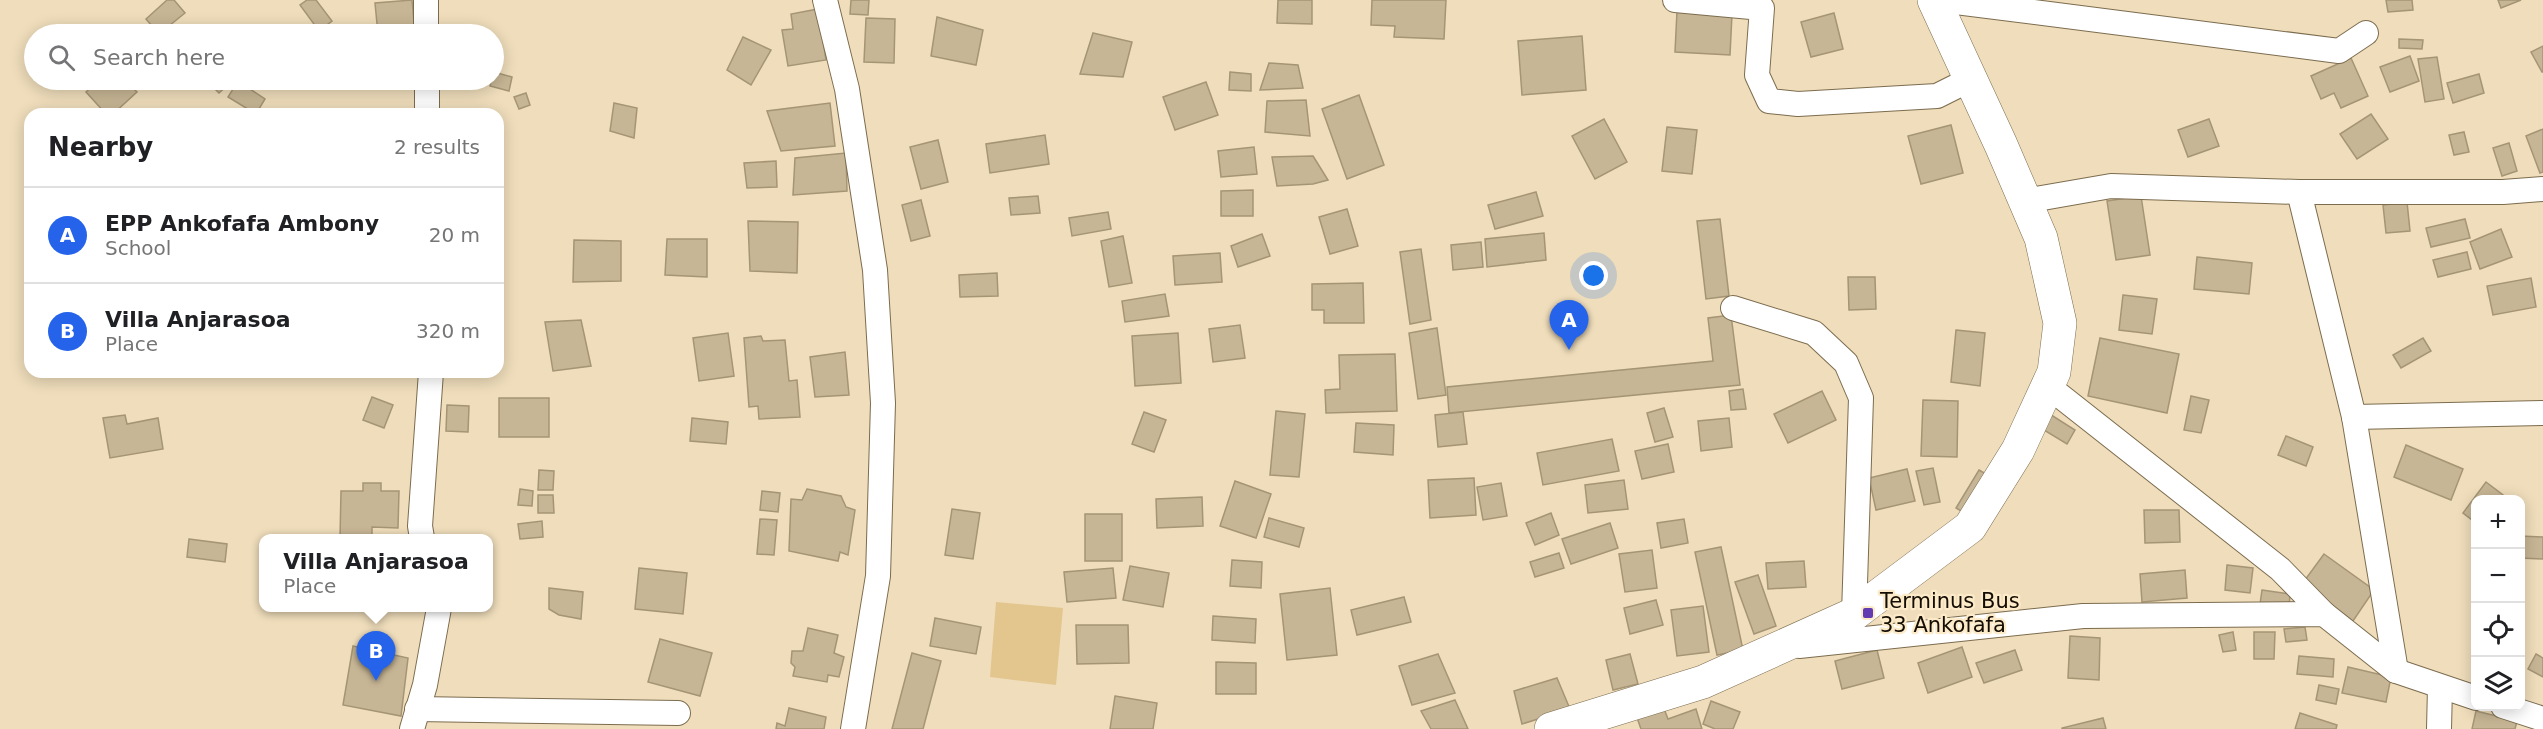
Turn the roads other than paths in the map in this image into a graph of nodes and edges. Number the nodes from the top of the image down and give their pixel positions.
1 (426, 0) edge
2 (825, 0) edge
3 (1675, 0) edge
4 (1934, 0) edge
5 (1940, 0) edge
6 (426, 24) edge
7 (2366, 33) dead end
8 (1971, 79) junction
9 (427, 90) edge
10 (427, 108) edge
11 (2543, 189) edge
12 (2299, 192) junction
13 (2025, 201) junction
14 (1733, 308) dead end
15 (430, 378) edge
16 (2049, 387) junction
17 (2543, 413) edge
18 (2354, 417) junction
19 (421, 534) edge
20 (438, 612) edge
21 (2324, 614) junction
22 (1854, 615) junction
23 (1778, 648) junction
24 (2396, 671) junction
25 (2440, 687) junction
26 (2471, 697) edge
27 (2520, 711) edge
28 (678, 713) dead end
29 (2543, 718) edge
30 (414, 719) edge
31 (853, 729) edge
32 (1551, 729) edge
33 (2439, 729) edge

1 - 6 street
2 - 31 street
3 - 8 street
4 - 8 street
5 - 7 street
8 - 13 street
9 - 10 street
11 - 12 street
12 - 13 street
12 - 18 street
13 - 16 street
14 - 22 street
15 - 19 street
16 - 21 street
16 - 22 street
17 - 18 street
18 - 24 street
20 - 30 street
21 - 23 street
21 - 24 street
22 - 23 street
23 - 32 street
24 - 25 street
25 - 26 street
25 - 33 street
27 - 29 street
28 - 30 street

